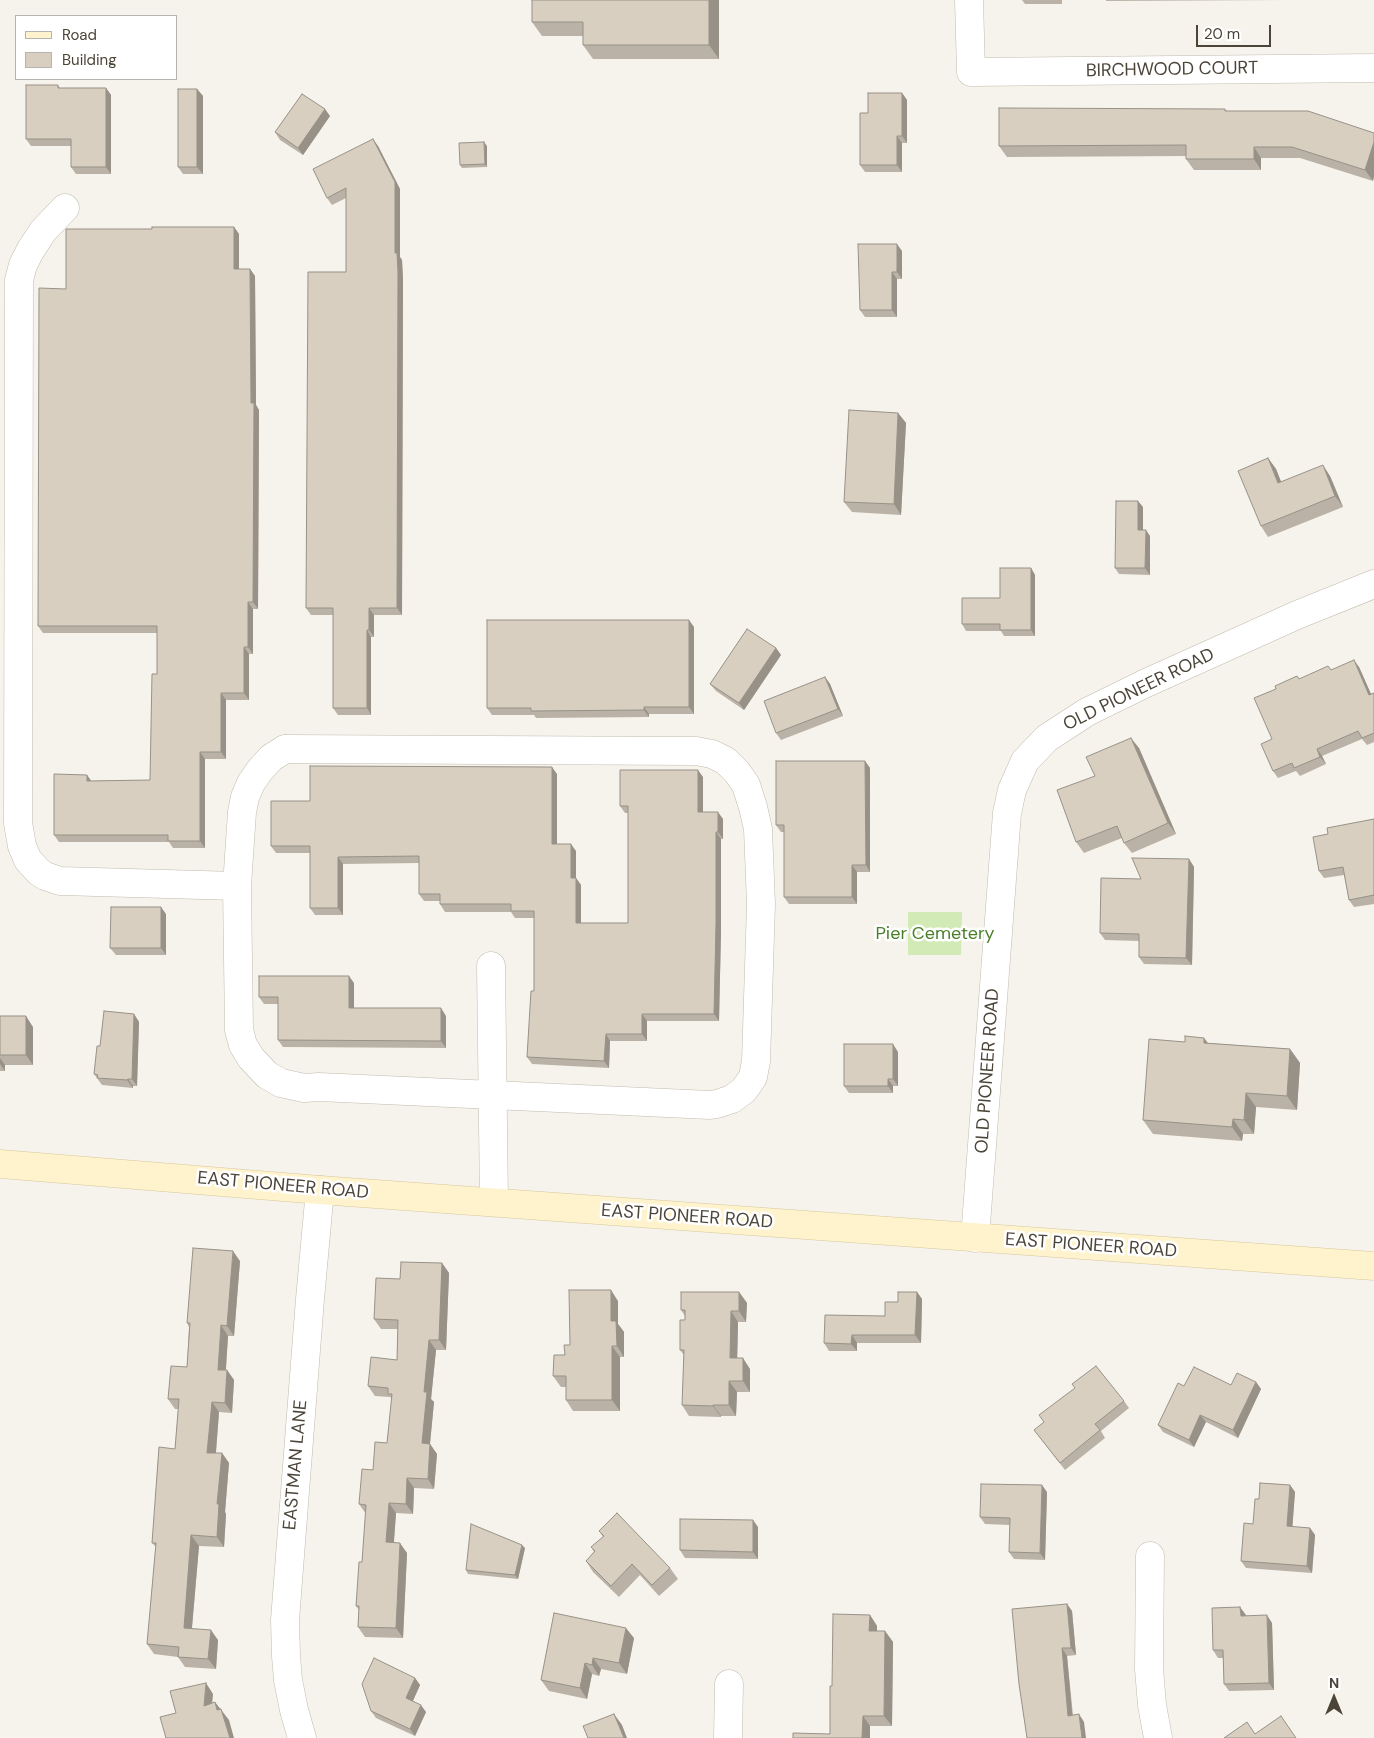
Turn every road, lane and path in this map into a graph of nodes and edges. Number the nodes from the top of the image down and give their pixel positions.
1 (969, 0) edge
2 (1374, 68) edge
3 (65, 208) dead end
4 (1374, 584) edge
5 (9, 760) edge
6 (237, 886) junction
7 (491, 966) dead end
8 (492, 1095) junction
9 (0, 1164) edge
10 (320, 1190) junction
11 (494, 1202) junction
12 (975, 1238) junction
13 (1374, 1266) edge
14 (1150, 1556) dead end
15 (729, 1684) dead end
16 (302, 1738) edge
17 (728, 1738) edge
18 (1158, 1738) edge

1 - 2 street, BIRCHWOOD COURT
3 - 5 street
4 - 12 street, OLD PIONEER ROAD
5 - 6 street
6 - 8 street
6 - 8 street
7 - 8 street
8 - 11 street
9 - 10 main road, EAST PIONEER ROAD
10 - 11 main road, EAST PIONEER ROAD
10 - 16 street, EASTMAN LANE
11 - 12 main road, EAST PIONEER ROAD
12 - 13 main road, EAST PIONEER ROAD
14 - 18 street
15 - 17 street

